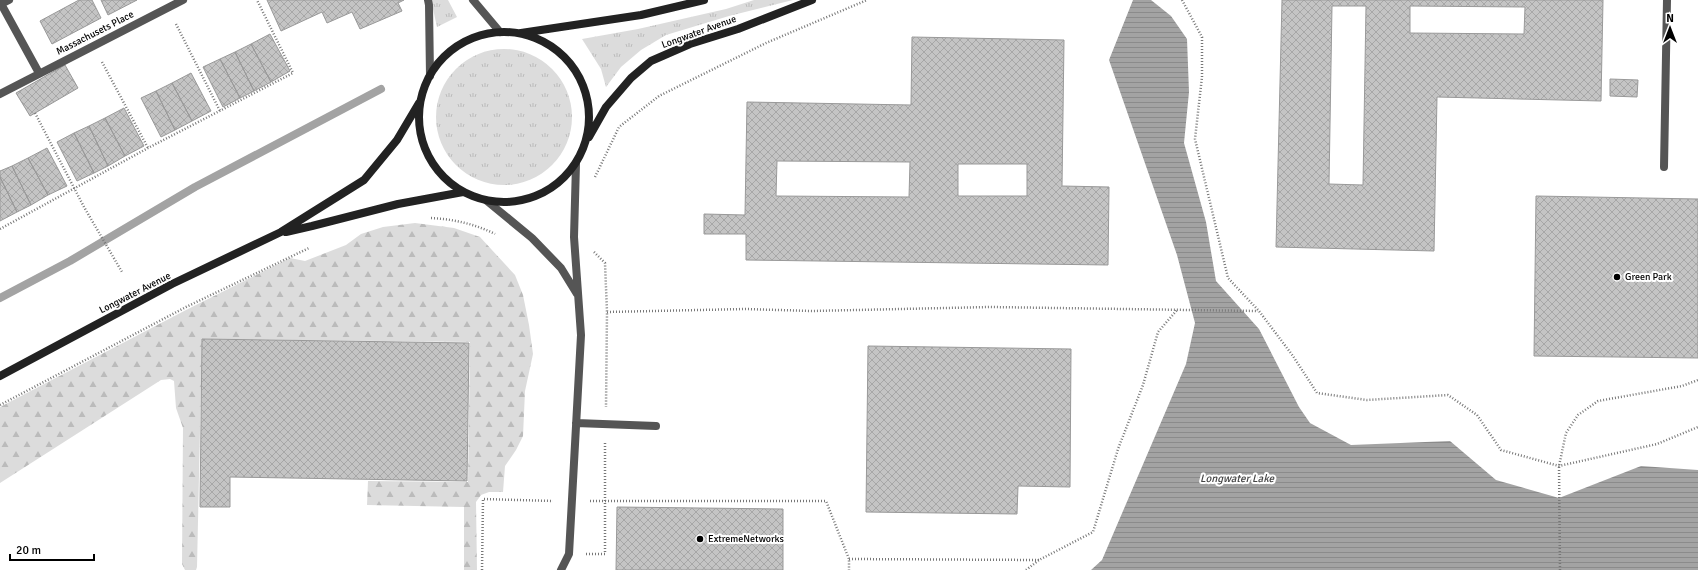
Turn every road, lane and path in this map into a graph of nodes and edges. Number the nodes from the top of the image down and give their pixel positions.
1 (9, 0) edge
2 (183, 0) edge
3 (257, 0) edge
4 (428, 0) edge
5 (473, 0) edge
6 (704, 0) edge
7 (812, 0) edge
8 (867, 0) edge
9 (1182, 0) edge
10 (1667, 0) edge
11 (0, 3) edge
12 (168, 8) junction
13 (500, 32) junction
14 (519, 33) junction
15 (93, 46) junction
16 (38, 73) junction
17 (430, 76) junction
18 (0, 94) edge
19 (421, 100) junction
20 (220, 111) junction
21 (35, 113) dead end
22 (584, 147) junction
23 (148, 148) junction
24 (576, 164) junction
25 (1664, 167) dead end
26 (594, 181) dead end
27 (74, 188) junction
28 (463, 192) junction
29 (487, 201) junction
30 (425, 218) dead end
31 (0, 229) edge
32 (281, 232) junction
33 (496, 234) dead end
34 (315, 245) dead end
35 (592, 250) dead end
36 (122, 272) dead end
37 (578, 295) junction
38 (1177, 310) junction
39 (1259, 311) junction
40 (607, 312) junction
41 (0, 376) edge
42 (1698, 380) edge
43 (0, 405) edge
44 (576, 423) junction
45 (606, 424) junction
46 (656, 426) dead end
47 (1698, 427) edge
48 (1559, 466) junction
49 (605, 501) junction
50 (572, 502) junction
51 (569, 554) junction
52 (849, 559) junction
53 (1040, 560) junction
54 (482, 570) edge
55 (561, 570) edge
56 (849, 570) edge
57 (1026, 570) edge
58 (1560, 570) edge

1 - 11 street
2 - 12 street, Massachusets Place
3 - 20 path
4 - 17 street
5 - 13 street
6 - 14 street
7 - 22 street, Longwater Avenue
8 - 26 path
9 - 39 path
10 - 25 street
11 - 16 street
12 - 15 street, Massachusets Place
12 - 20 path
13 - 14 street
13 - 17 street
14 - 22 street
15 - 16 street, Massachusets Place
15 - 23 path
16 - 18 street, Massachusets Place
17 - 19 street
19 - 28 street
19 - 32 street, Longwater Avenue
20 - 23 path
21 - 27 path
22 - 24 street
23 - 27 path
24 - 29 street
24 - 37 street
27 - 31 path
27 - 36 path
28 - 29 street
28 - 32 street, Longwater Avenue
29 - 37 street
30 - 33 path
32 - 41 street, Longwater Avenue
34 - 43 path
35 - 40 path
37 - 44 street
38 - 39 path
38 - 40 path
38 - 53 path
39 - 48 path
40 - 45 path
42 - 48 path
44 - 45 street
44 - 50 street
45 - 46 street
45 - 49 path
47 - 48 path
48 - 58 path
49 - 50 path
49 - 51 path
49 - 52 path
50 - 51 street
50 - 54 path
51 - 55 street
52 - 53 path
52 - 56 path
53 - 57 path

